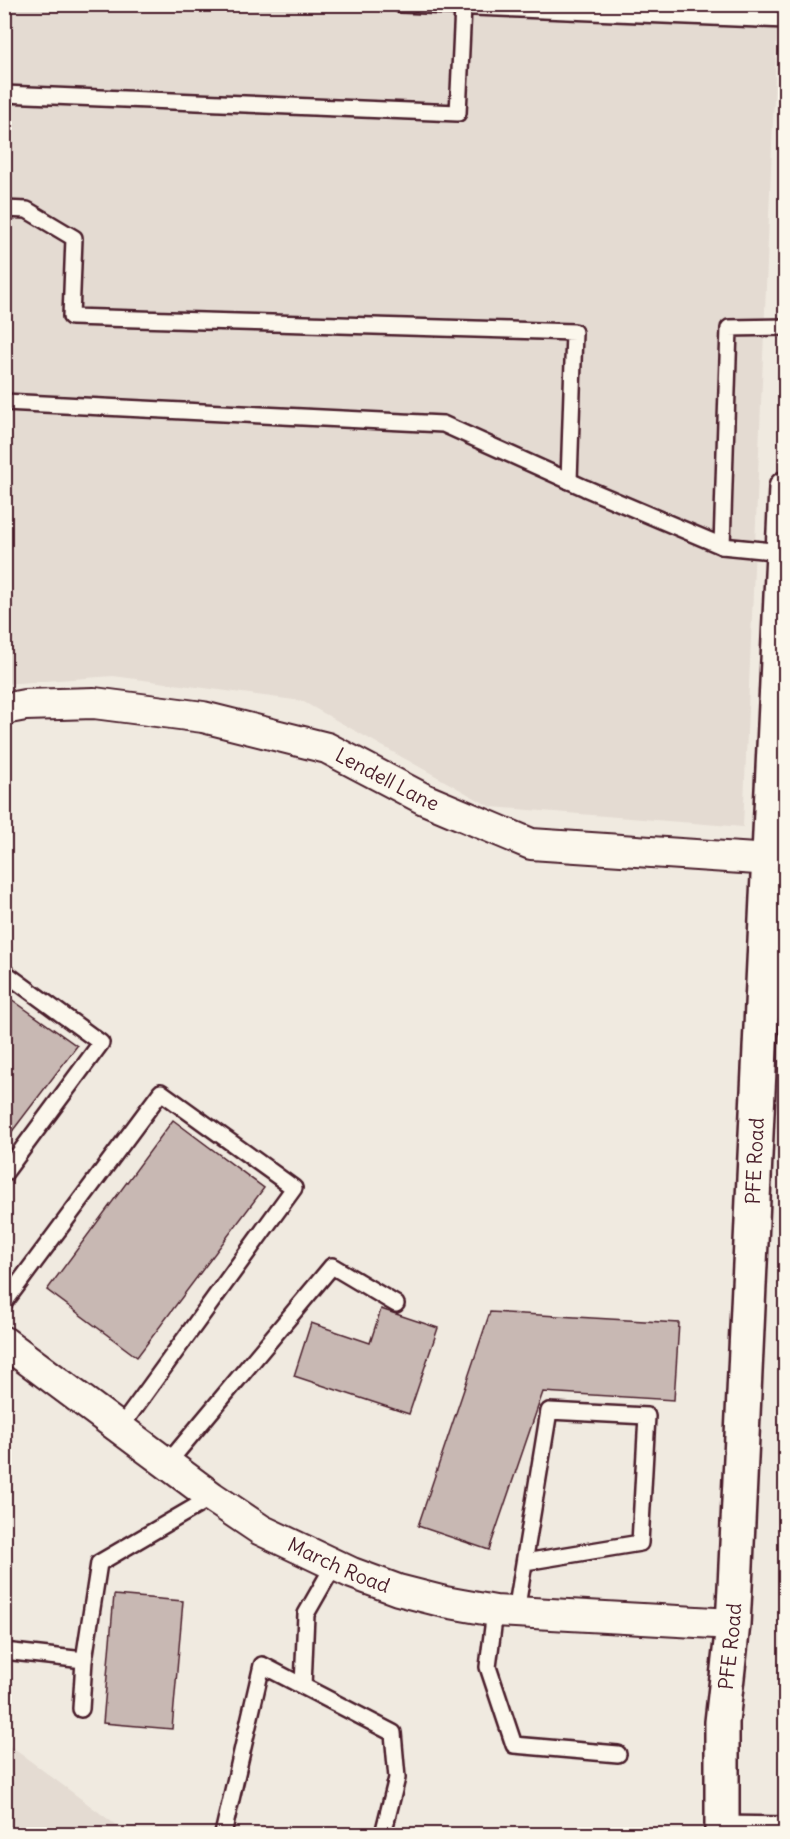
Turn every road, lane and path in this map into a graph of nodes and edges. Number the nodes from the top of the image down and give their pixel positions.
1 (400, 4) edge
2 (463, 7) junction
3 (523, 7) edge
4 (786, 20) edge
5 (4, 94) edge
6 (4, 209) edge
7 (786, 327) edge
8 (4, 402) edge
9 (569, 480) junction
10 (786, 488) edge
11 (722, 546) junction
12 (782, 552) junction
13 (4, 709) edge
14 (776, 860) edge
15 (4, 972) edge
16 (4, 1174) edge
17 (4, 1303) edge
18 (396, 1304) dead end
19 (4, 1342) edge
20 (120, 1428) junction
21 (167, 1464) junction
22 (212, 1497) junction
23 (525, 1562) junction
24 (334, 1565) junction
25 (506, 1611) junction
26 (733, 1624) junction
27 (4, 1651) edge
28 (84, 1660) junction
29 (303, 1686) junction
30 (81, 1709) dead end
31 (618, 1754) dead end
32 (786, 1826) edge
33 (722, 1829) edge
34 (223, 1834) edge
35 (383, 1834) edge

1 - 2 lane
2 - 3 lane
2 - 5 lane
3 - 4 lane
6 - 9 lane
7 - 11 lane
8 - 9 lane
9 - 11 lane
10 - 12 main road, PFE Road
11 - 12 lane
12 - 14 main road, PFE Road
13 - 14 street, Lendell Lane
14 - 26 main road, PFE Road
15 - 16 lane
17 - 20 lane
18 - 21 lane
19 - 20 street, March Road
20 - 21 street, March Road
21 - 22 street, March Road
22 - 24 street, March Road
22 - 28 lane
23 - 23 lane
23 - 25 lane
24 - 25 street, March Road
24 - 29 lane
25 - 26 street, March Road
25 - 31 lane
26 - 33 main road, PFE Road
27 - 28 lane
28 - 30 lane
29 - 34 lane
29 - 35 lane
32 - 33 lane

